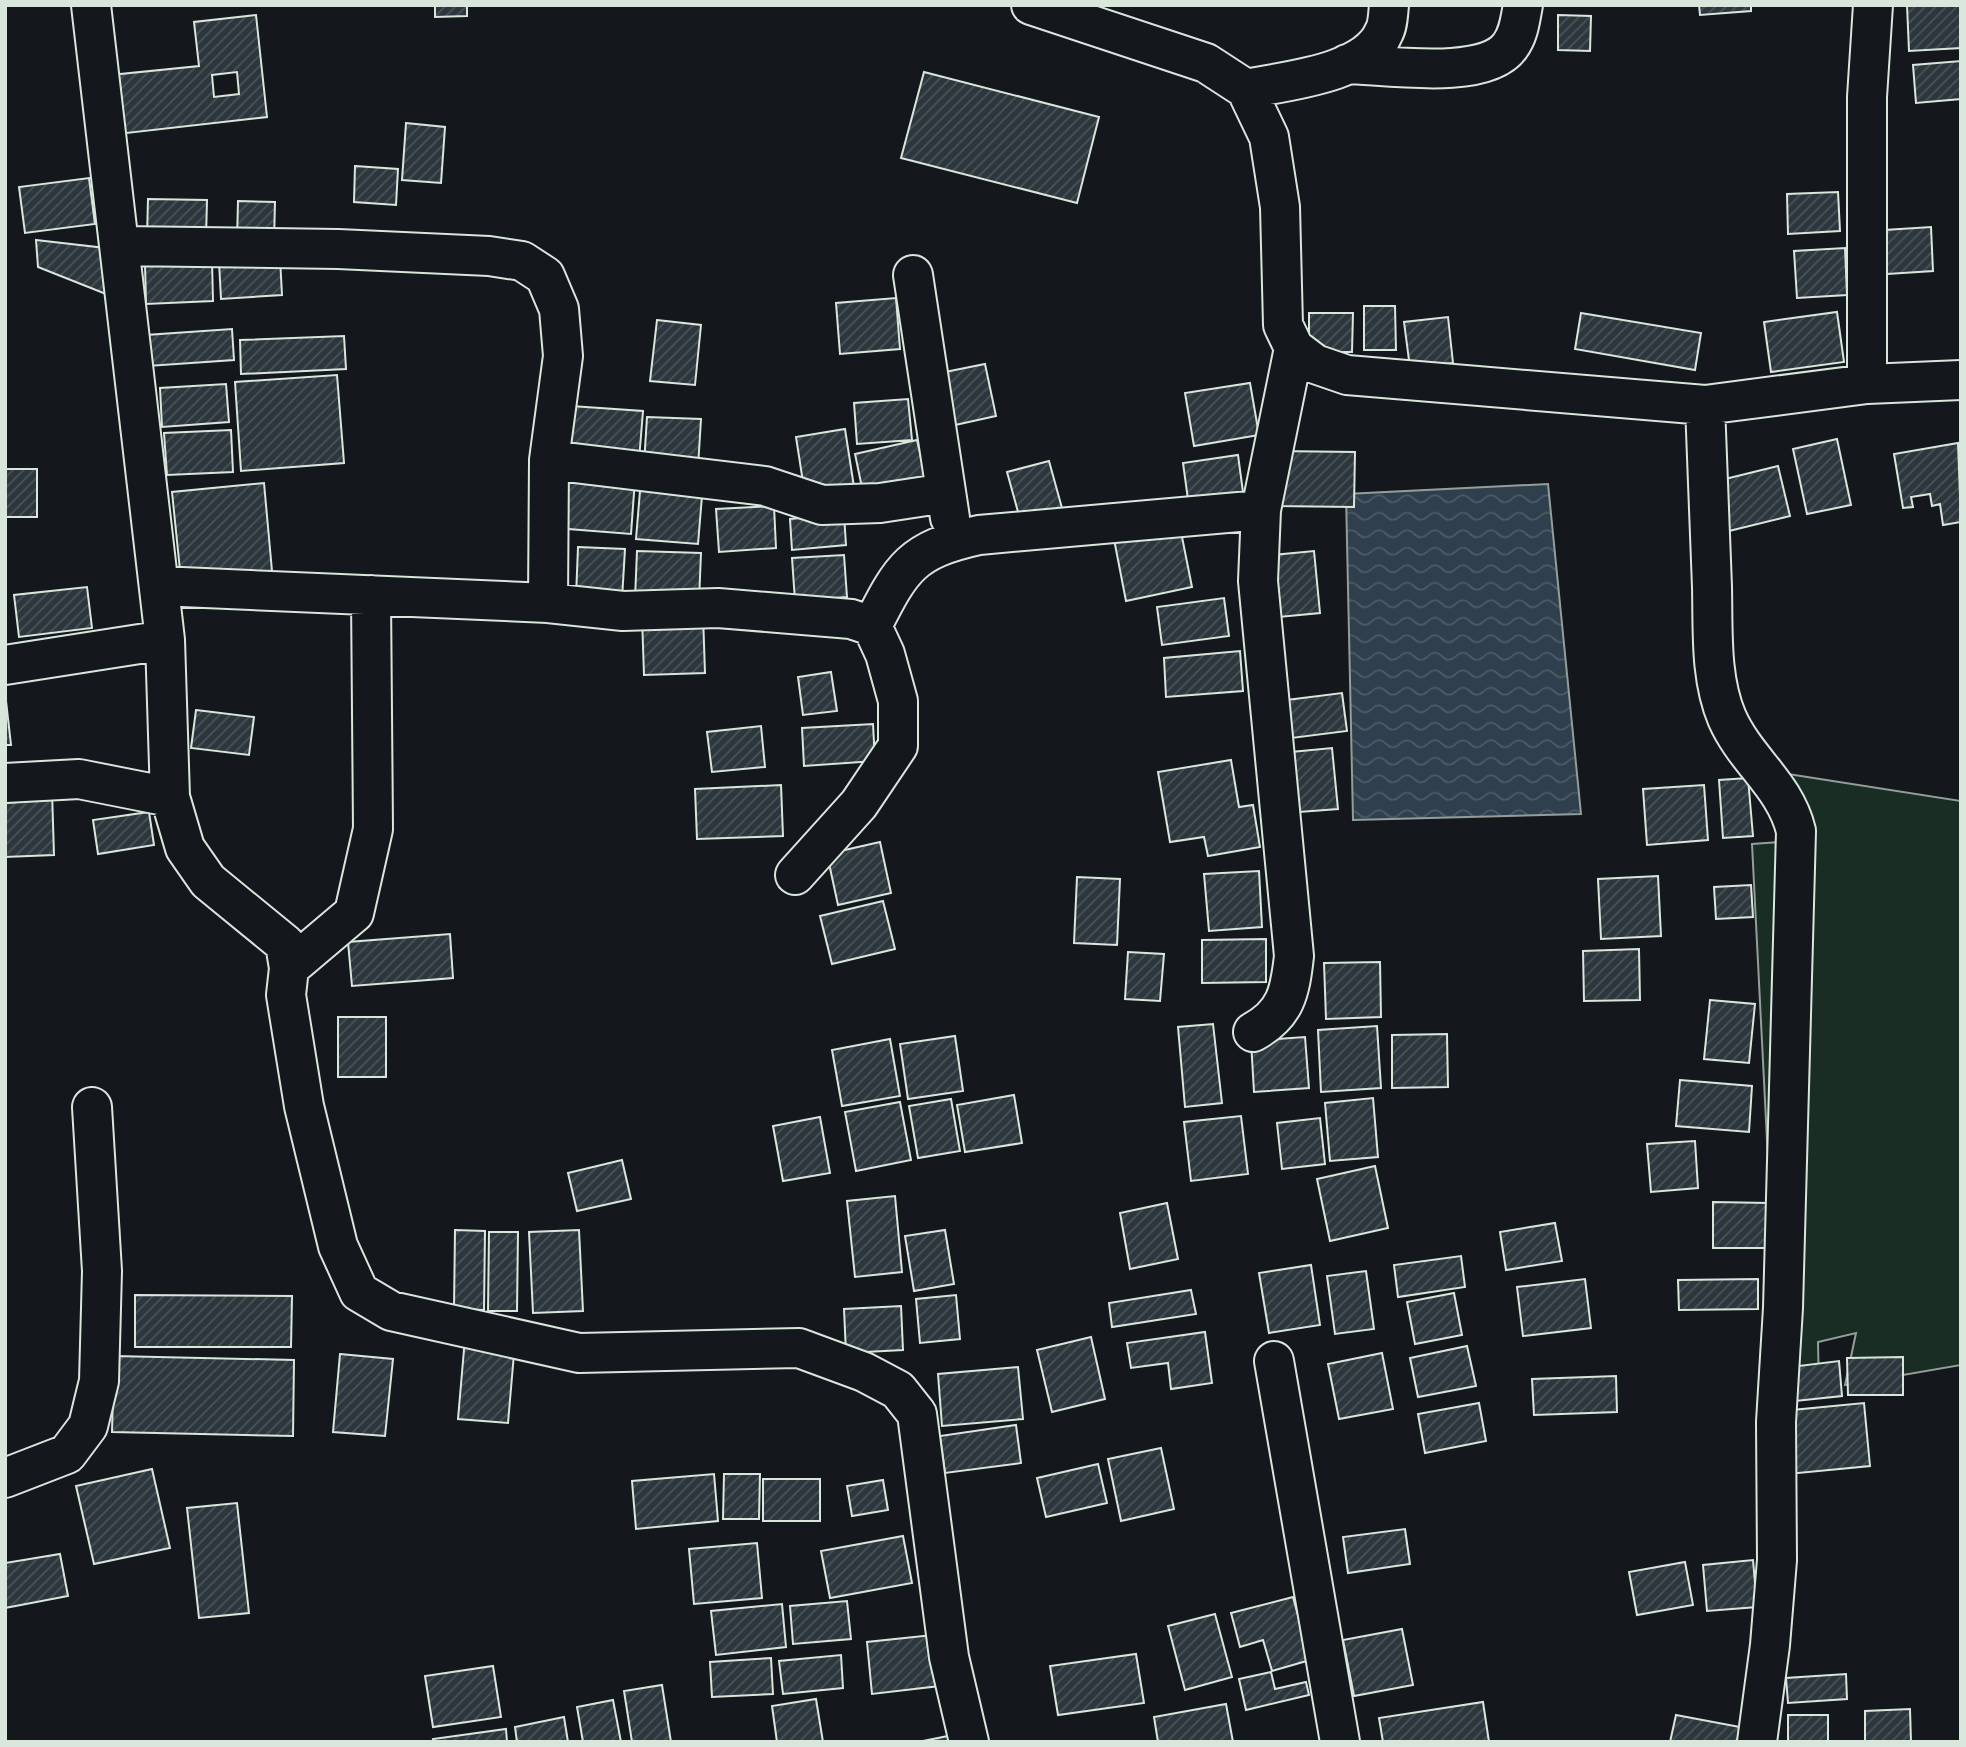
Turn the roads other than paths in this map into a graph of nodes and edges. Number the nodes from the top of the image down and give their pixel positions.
1 (91, 5) edge
2 (1031, 5) edge
3 (1389, 5) edge
4 (1523, 5) edge
5 (1872, 5) edge
6 (1347, 64) junction
7 (1246, 89) junction
8 (121, 246) junction
9 (913, 275) dead end
10 (1294, 348) junction
11 (1961, 380) edge
12 (1867, 384) junction
13 (1706, 405) junction
14 (549, 460) junction
15 (946, 493) junction
16 (1261, 510) junction
17 (954, 541) junction
18 (159, 586) junction
19 (371, 595) junction
20 (548, 603) junction
21 (872, 626) junction
22 (165, 640) junction
23 (5, 664) edge
24 (5, 783) edge
25 (170, 797) junction
26 (795, 874) dead end
27 (289, 968) junction
28 (1253, 1032) dead end
29 (92, 1107) dead end
30 (1274, 1361) dead end
31 (5, 1478) edge
32 (969, 1742) edge
33 (1340, 1742) edge
34 (1757, 1742) edge

1 - 8 street
2 - 7 street
3 - 6 street
4 - 6 street
5 - 12 street
6 - 7 street
7 - 10 street
8 - 14 street
8 - 18 street
9 - 15 street
10 - 13 street
10 - 16 street
11 - 12 street
12 - 13 street
13 - 34 street
14 - 15 street
14 - 20 street
15 - 17 street
16 - 17 street
16 - 28 street
17 - 21 street
18 - 19 street
18 - 22 street
19 - 20 street
19 - 27 street
20 - 21 street
21 - 26 street
22 - 23 street
22 - 25 street
24 - 25 street
25 - 27 street
27 - 32 street
29 - 31 street
30 - 33 street

